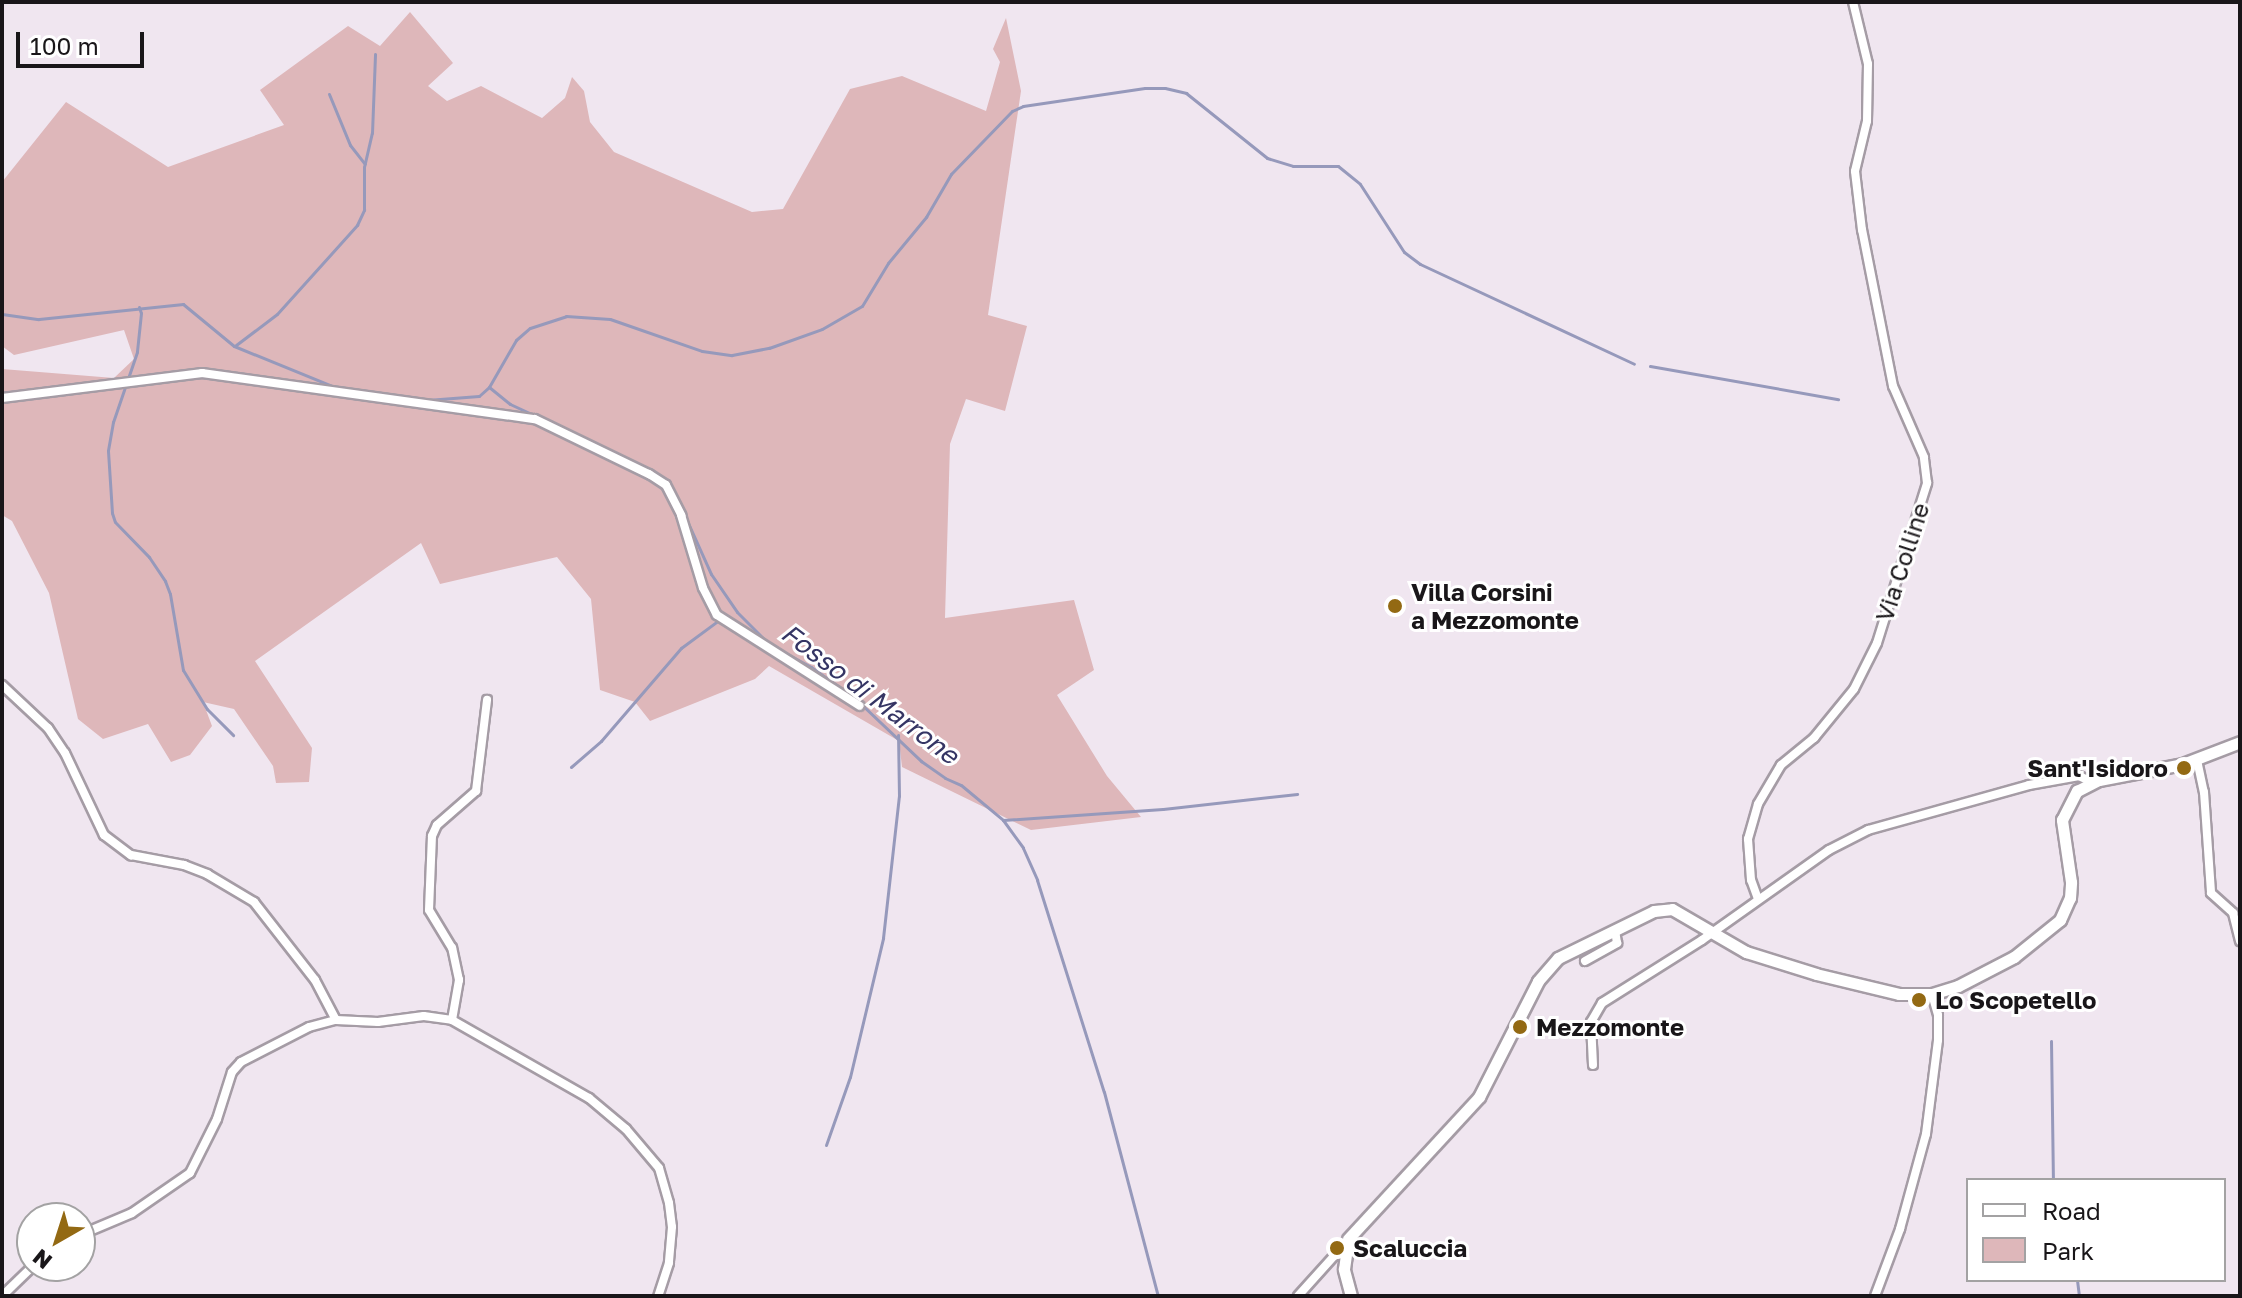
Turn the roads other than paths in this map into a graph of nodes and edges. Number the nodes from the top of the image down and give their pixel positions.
1 (1853, 2) edge
2 (2, 398) edge
3 (2, 685) edge
4 (487, 700) dead end
5 (860, 706) dead end
6 (2240, 742) edge
7 (2197, 760) junction
8 (2092, 782) junction
9 (1758, 899) junction
10 (1615, 930) junction
11 (1711, 933) junction
12 (2240, 941) edge
13 (1585, 961) dead end
14 (1932, 994) junction
15 (336, 1020) junction
16 (452, 1020) junction
17 (1593, 1065) dead end
18 (96, 1228) edge
19 (1344, 1252) junction
20 (16, 1282) edge
21 (2, 1296) edge
22 (658, 1296) edge
23 (1298, 1296) edge
24 (1351, 1296) edge
25 (1875, 1296) edge

1 - 9 street, Via Colline
2 - 5 street
3 - 15 street
4 - 16 street
6 - 7 main road
7 - 8 main road
7 - 12 street
8 - 9 street
8 - 14 main road
9 - 11 street
10 - 11 main road
10 - 13 street
10 - 19 main road
11 - 14 main road
11 - 17 street
14 - 25 street
15 - 16 street
15 - 18 street
16 - 22 street
19 - 23 street
19 - 24 main road
20 - 21 street

